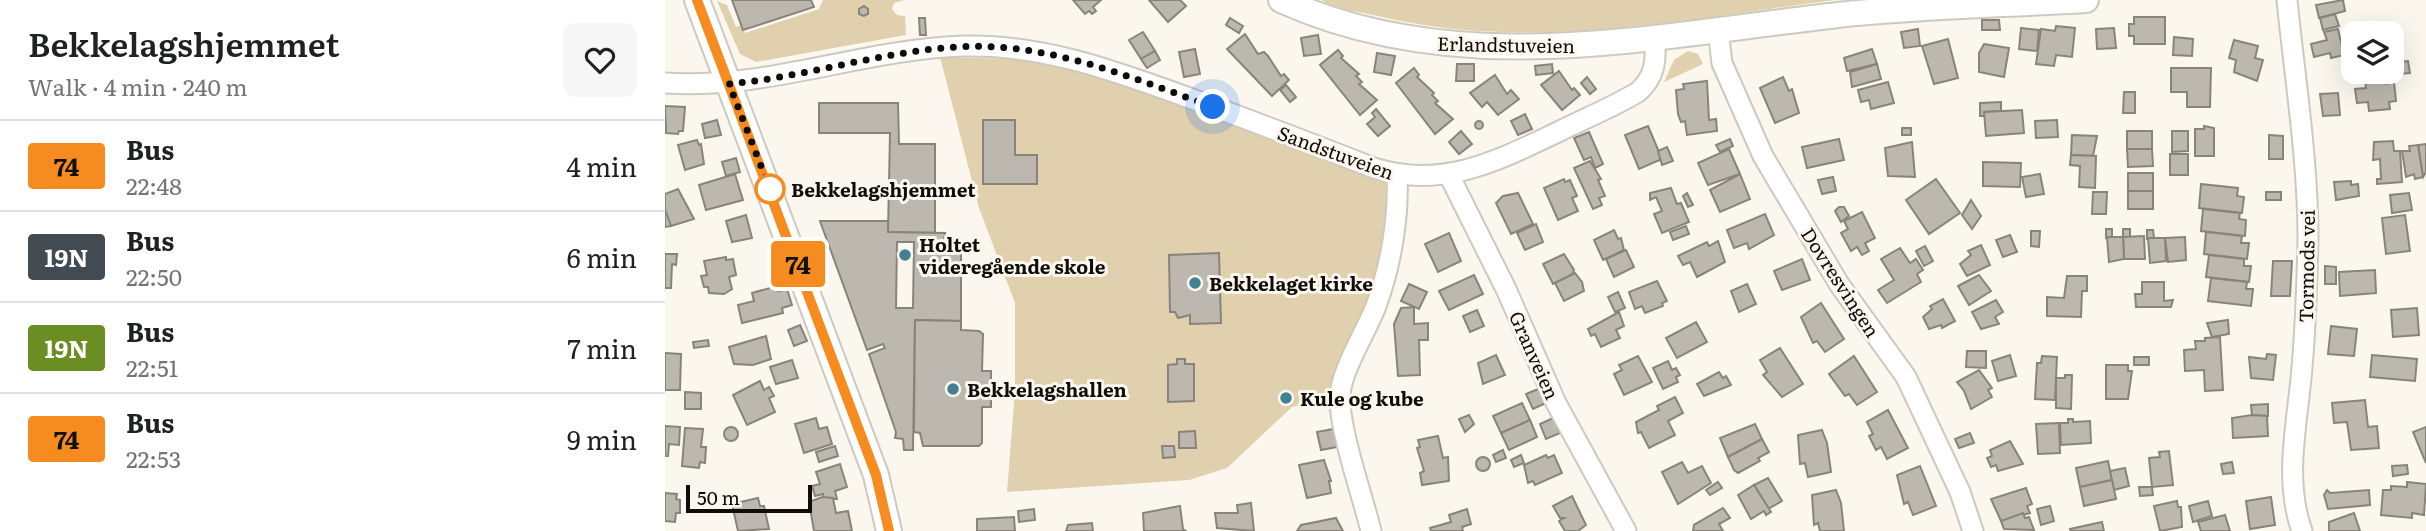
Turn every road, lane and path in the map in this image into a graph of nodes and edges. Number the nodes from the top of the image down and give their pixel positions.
1 (697, 0) edge
2 (1281, 0) edge
3 (2086, 0) edge
4 (2287, 0) edge
5 (1718, 30) junction
6 (1654, 38) junction
7 (665, 83) edge
8 (729, 84) junction
9 (1397, 175) junction
10 (1450, 176) junction
11 (889, 531) edge
12 (1371, 531) edge
13 (1626, 531) edge
14 (1973, 531) edge
15 (2302, 531) edge

1 - 8 street
2 - 6 street, Erlandstuveien
3 - 5 street
4 - 15 street, Tormods vei
5 - 6 street
5 - 14 street, Dovresvingen
6 - 10 street, Sandstuveien
7 - 8 street, Sandstuveien
8 - 9 street, Sandstuveien
8 - 11 street
9 - 10 street, Sandstuveien
9 - 12 street
10 - 13 street, Granveien

